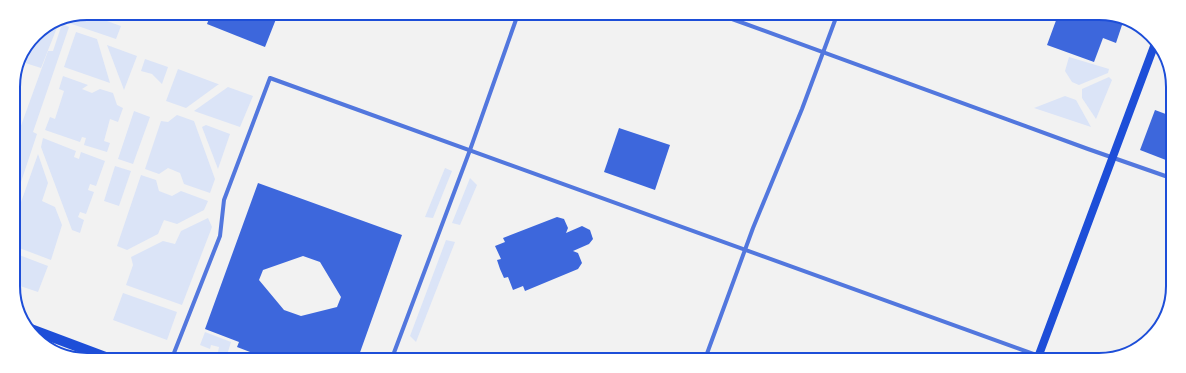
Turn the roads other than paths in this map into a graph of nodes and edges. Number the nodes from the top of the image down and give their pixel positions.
1 (516, 20) edge
2 (734, 20) edge
3 (835, 20) edge
4 (1153, 48) edge
5 (824, 52) junction
6 (470, 150) junction
7 (1112, 158) junction
8 (1166, 176) edge
9 (745, 249) junction
10 (39, 332) edge
11 (95, 353) edge
12 (174, 353) edge
13 (394, 353) edge
14 (707, 353) edge
15 (1025, 353) edge
16 (1040, 353) edge

1 - 6 street
2 - 5 street
3 - 5 street
4 - 7 main road
5 - 7 street
5 - 9 street
6 - 9 street
6 - 12 street
6 - 13 street
7 - 8 street
7 - 16 main road
9 - 14 street
9 - 15 street
10 - 11 main road

